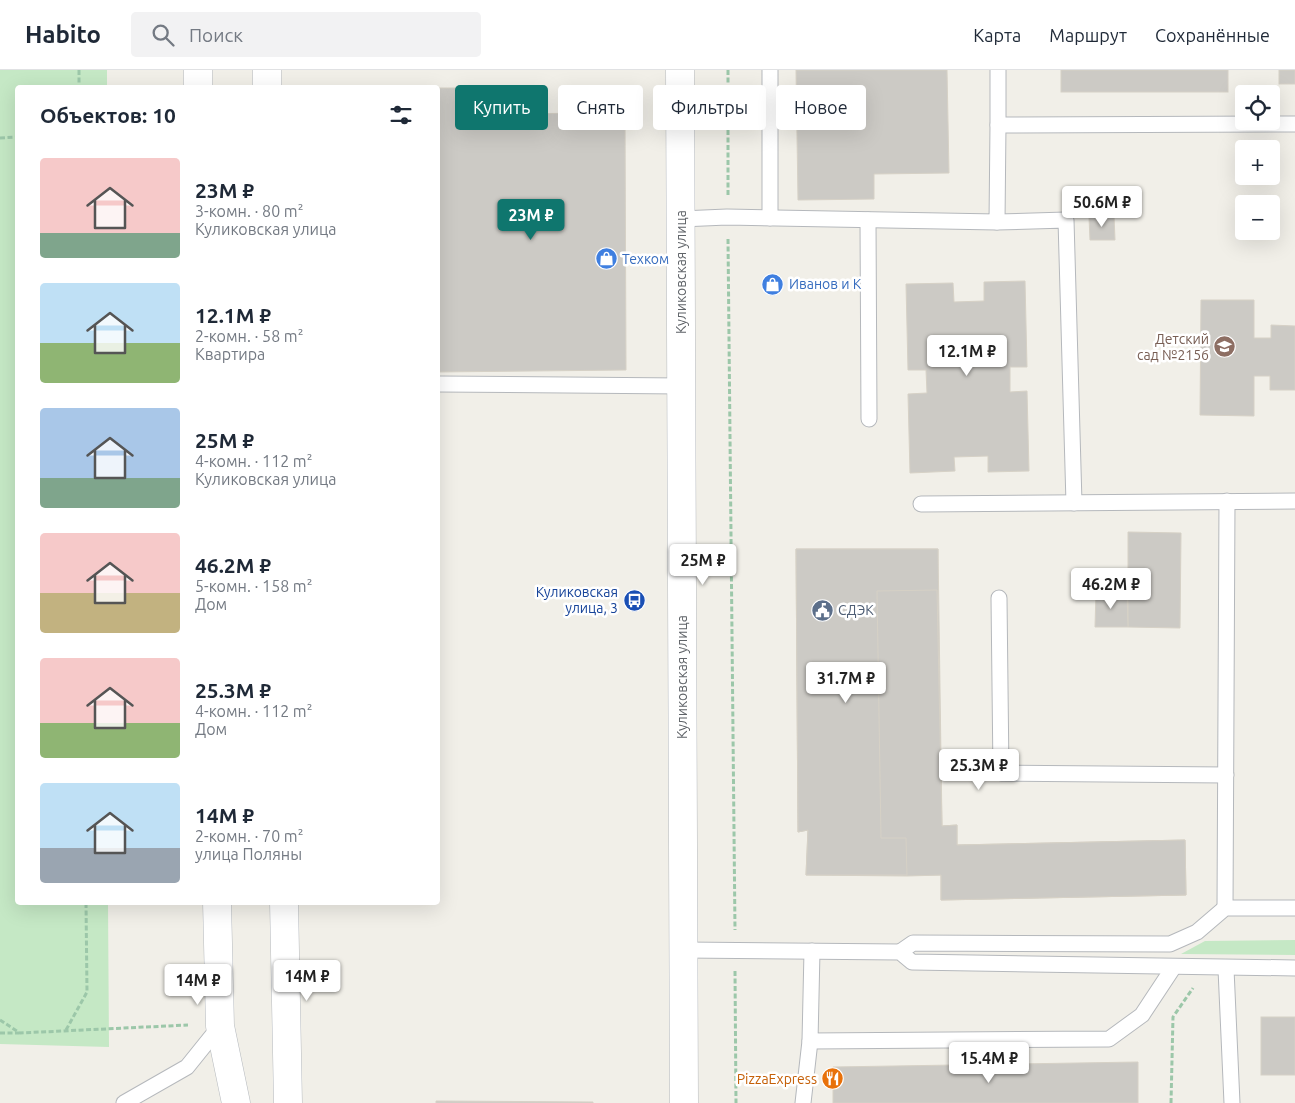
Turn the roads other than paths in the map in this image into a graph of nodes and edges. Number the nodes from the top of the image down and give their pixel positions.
1 (198, 70) edge
2 (267, 70) edge
3 (680, 70) edge
4 (770, 70) edge
5 (998, 70) edge
6 (198, 85) edge
7 (267, 85) edge
8 (1295, 124) edge
9 (998, 125) junction
10 (681, 218) junction
11 (770, 218) junction
12 (868, 220) junction
13 (997, 222) junction
14 (440, 384) edge
15 (682, 386) junction
16 (869, 419) dead end
17 (1227, 501) junction
18 (1295, 501) edge
19 (1074, 503) junction
20 (921, 504) dead end
21 (999, 598) dead end
22 (1226, 774) junction
23 (216, 905) edge
24 (284, 905) edge
25 (1225, 908) junction
26 (1295, 908) edge
27 (684, 950) junction
28 (812, 951) junction
29 (900, 952) junction
30 (1173, 968) junction
31 (1295, 968) edge
32 (1226, 969) junction
33 (220, 1026) junction
34 (810, 1041) junction
35 (124, 1103) edge
36 (236, 1103) edge
37 (288, 1103) edge
38 (684, 1103) edge
39 (803, 1103) edge
40 (1232, 1103) edge

1 - 6 street
2 - 7 street
3 - 10 street, Куликовская улица
4 - 11 lane
5 - 9 lane
8 - 9 lane
9 - 13 lane
10 - 11 lane
10 - 15 street, Куликовская улица
11 - 12 lane
12 - 13 lane
12 - 16 lane
13 - 19 lane
14 - 15 lane
15 - 27 street, Куликовская улица
17 - 18 lane
17 - 19 lane
17 - 22 lane
19 - 20 lane
21 - 22 lane
22 - 25 lane
23 - 33 street
24 - 37 street
25 - 26 lane
25 - 29 lane
27 - 28 lane
27 - 38 street, Куликовская улица
28 - 29 lane
28 - 34 lane
29 - 30 lane
30 - 32 lane
30 - 34 lane
31 - 32 lane
32 - 40 lane
33 - 35 lane
33 - 36 street
34 - 39 lane

